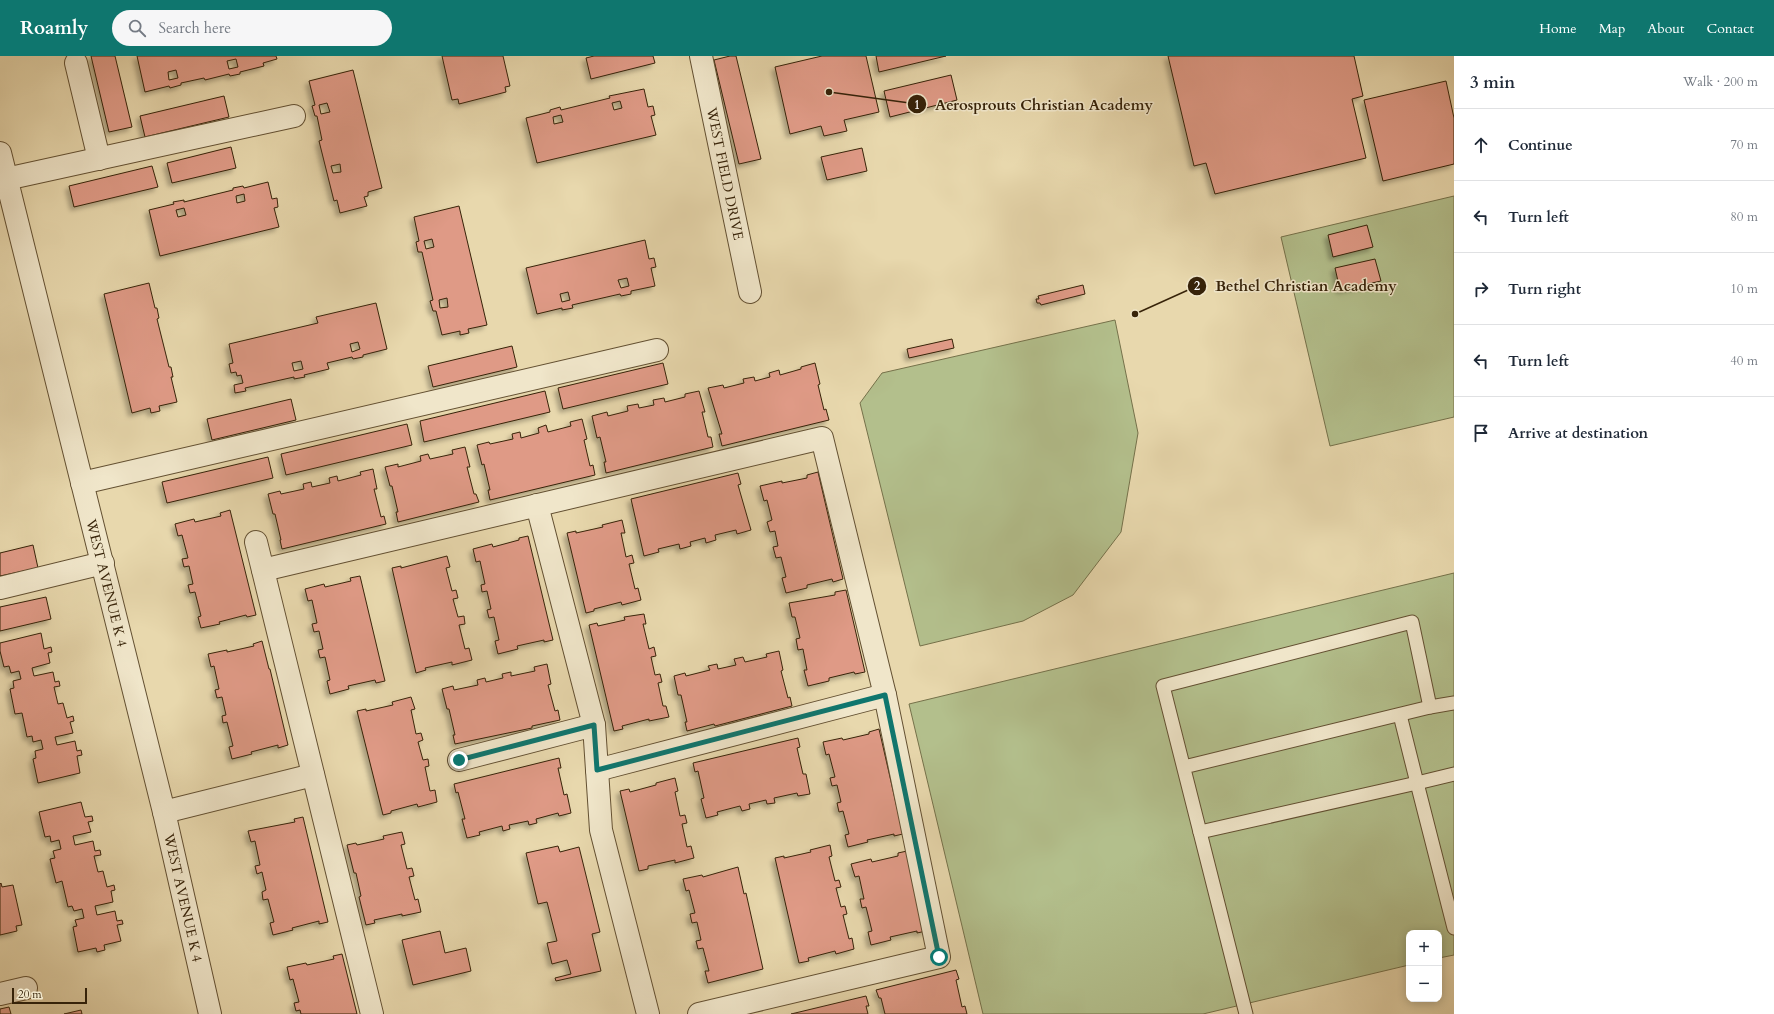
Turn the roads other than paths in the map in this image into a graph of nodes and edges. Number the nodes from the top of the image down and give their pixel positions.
1 (701, 56) edge
2 (76, 63) dead end
3 (294, 116) dead end
4 (0, 153) edge
5 (99, 159) junction
6 (6, 179) junction
7 (750, 292) dead end
8 (657, 350) dead end
9 (82, 483) junction
10 (537, 505) junction
11 (256, 542) dead end
12 (103, 563) junction
13 (263, 570) junction
14 (0, 588) edge
15 (885, 695) junction
16 (1454, 703) edge
17 (1430, 707) junction
18 (1400, 715) junction
19 (594, 725) junction
20 (459, 760) dead end
21 (1184, 768) junction
22 (597, 770) junction
23 (1454, 774) edge
24 (313, 775) junction
25 (1417, 783) junction
26 (164, 812) junction
27 (1200, 832) junction
28 (1454, 928) edge
29 (26, 988) dead end
30 (0, 994) edge
31 (747, 1009) edge
32 (210, 1014) edge
33 (372, 1014) edge
34 (648, 1014) edge
35 (699, 1014) edge
36 (1246, 1014) edge

1 - 7 street, WEST FIELD DRIVE
2 - 5 street
3 - 5 street
4 - 6 street, WEST AVENUE K 4
5 - 6 street
6 - 9 street, WEST AVENUE K 4
8 - 9 street
9 - 12 street, WEST AVENUE K 4
10 - 13 street
10 - 15 street
10 - 19 street
11 - 13 street
12 - 14 street
12 - 26 street, WEST AVENUE K 4
13 - 24 street
15 - 22 street
15 - 31 street
16 - 17 lane
17 - 18 lane
17 - 21 lane
18 - 21 lane
18 - 25 lane
19 - 20 street
19 - 22 street
21 - 27 lane
22 - 34 street
23 - 25 lane
24 - 26 street
24 - 33 street
25 - 27 lane
25 - 28 lane
26 - 32 street, WEST AVENUE K 4
27 - 36 lane
29 - 30 street
31 - 35 street

